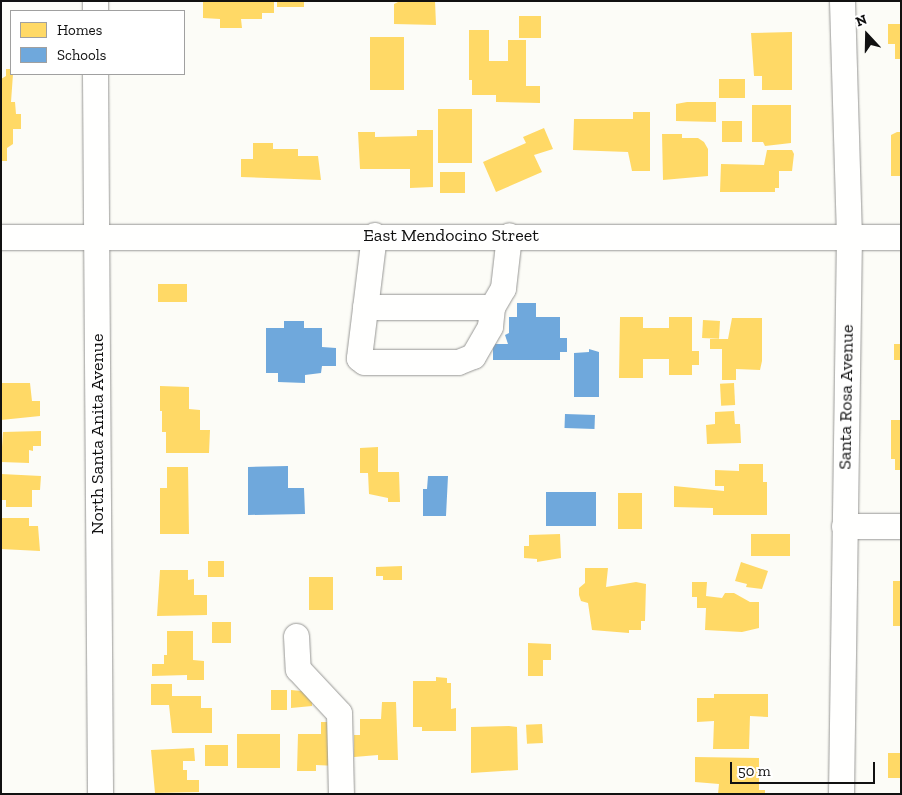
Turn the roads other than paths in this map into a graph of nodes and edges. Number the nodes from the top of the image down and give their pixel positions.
1 (842, 1) edge
2 (95, 75) edge
3 (374, 235) junction
4 (508, 236) junction
5 (1, 237) edge
6 (95, 237) junction
7 (849, 237) junction
8 (901, 237) edge
9 (365, 307) junction
10 (492, 307) junction
11 (844, 526) junction
12 (901, 526) edge
13 (296, 636) dead end
14 (100, 794) edge
15 (341, 794) edge
16 (841, 794) edge

1 - 7 street, Santa Rosa Avenue
2 - 6 street, North Santa Anita Avenue
3 - 4 street, East Mendocino Street
3 - 6 street, East Mendocino Street
3 - 9 street
4 - 7 street, East Mendocino Street
4 - 10 street
5 - 6 street, East Mendocino Street
6 - 14 street, North Santa Anita Avenue
7 - 8 street, East Mendocino Street
7 - 11 street, Santa Rosa Avenue
9 - 10 street
9 - 10 street
11 - 12 street
11 - 16 street, Santa Rosa Avenue
13 - 15 street

